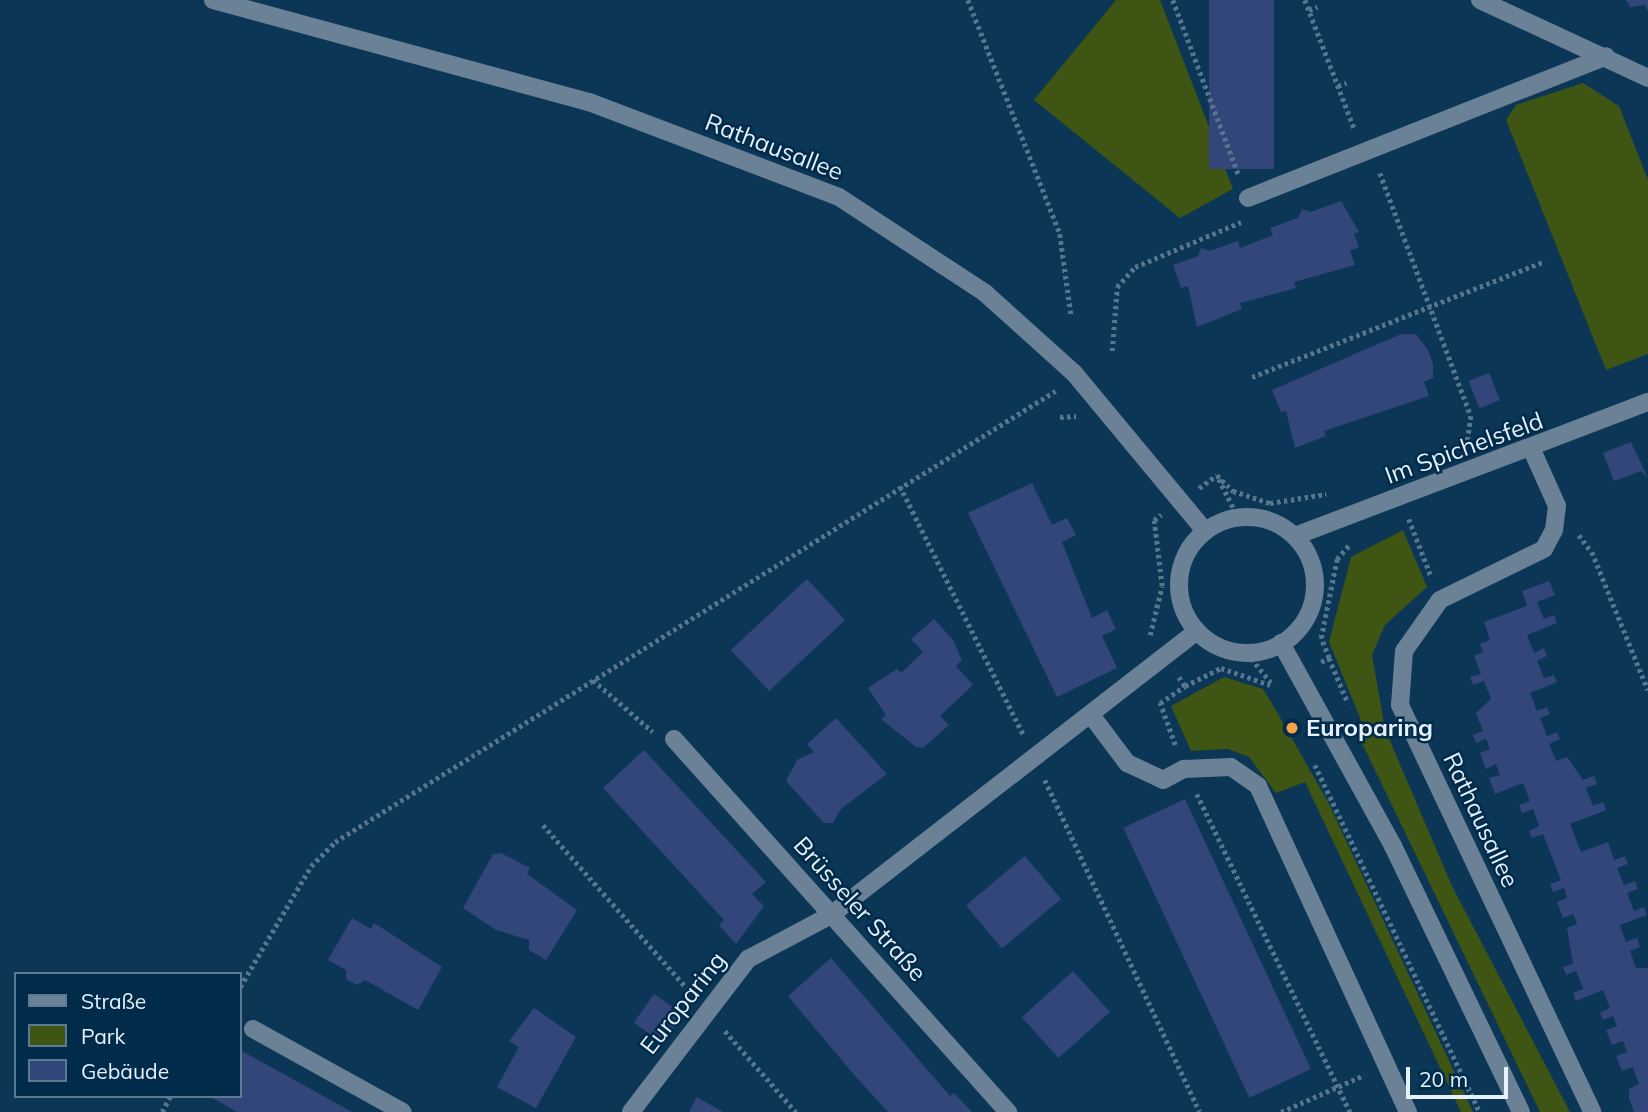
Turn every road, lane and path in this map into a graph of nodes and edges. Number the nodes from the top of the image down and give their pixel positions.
1 (213, 0) edge
2 (968, 0) edge
3 (1173, 0) edge
4 (1305, 0) edge
5 (1480, 0) edge
6 (1317, 7) dead end
7 (1309, 10) junction
8 (1606, 56) junction
9 (1648, 78) edge
10 (1346, 83) dead end
11 (1338, 86) junction
12 (1367, 151) junction
13 (1248, 198) junction
14 (1545, 261) dead end
15 (1429, 307) junction
16 (1071, 314) dead end
17 (1112, 351) dead end
18 (1252, 377) dead end
19 (1046, 401) dead end
20 (1648, 402) edge
21 (1466, 446) dead end
22 (1532, 450) junction
23 (900, 486) junction
24 (1400, 497) junction
25 (1558, 506) junction
26 (1238, 517) junction
27 (1338, 520) junction
28 (1205, 531) junction
29 (1295, 536) junction
30 (1440, 600) junction
31 (1197, 631) junction
32 (1282, 643) junction
33 (1247, 653) junction
34 (1329, 658) junction
35 (1301, 673) junction
36 (593, 680) junction
37 (1185, 686) dead end
38 (1648, 690) edge
39 (1348, 703) dead end
40 (1091, 715) junction
41 (674, 739) joint
42 (1311, 756) dead end
43 (1035, 759) junction
44 (1184, 769) junction
45 (543, 825) dead end
46 (831, 915) junction
47 (242, 984) edge
48 (709, 1013) junction
49 (253, 1029) dead end
50 (1387, 1066) junction
51 (1338, 1086) junction
52 (404, 1112) edge
53 (631, 1112) edge
54 (796, 1112) edge
55 (1009, 1112) edge
56 (1200, 1112) edge
57 (1281, 1112) edge
58 (1350, 1112) edge
59 (1408, 1112) edge
60 (1480, 1112) edge
61 (1521, 1112) edge
62 (1592, 1112) edge

1 - 28 street, Rathausallee
2 - 16 path
3 - 13 path
4 - 7 path
5 - 8 street
6 - 7 path
7 - 11 path
8 - 9 street
8 - 12 street
10 - 11 path
11 - 12 path
12 - 13 street
12 - 15 path
13 - 17 path
14 - 15 path
15 - 18 path
15 - 21 path
19 - 23 path
20 - 22 street, Im Spichelsfeld
22 - 24 street, Im Spichelsfeld
22 - 25 street
23 - 36 path
23 - 43 path
24 - 27 street, Im Spichelsfeld
24 - 30 path
25 - 30 street, Rathausallee
25 - 38 path
26 - 27 path
26 - 28 street
26 - 29 street
27 - 29 street, Im Spichelsfeld
27 - 34 path
28 - 31 street
29 - 32 street
30 - 62 street, Rathausallee
31 - 33 street
31 - 40 street, Europaring
32 - 33 street
32 - 35 street
33 - 35 path
34 - 35 path
34 - 39 path
35 - 61 street
36 - 41 path
36 - 47 path
37 - 44 path
40 - 43 street, Europaring
40 - 44 street
41 - 46 street, Brüsseler Straße
42 - 60 path
43 - 46 street, Europaring
43 - 56 path
44 - 50 street
44 - 51 path
45 - 48 path
46 - 48 street, Europaring
46 - 55 street, Brüsseler Straße
48 - 53 street, Europaring
48 - 54 path
49 - 52 street
50 - 51 path
50 - 59 street
51 - 57 path
51 - 58 path

